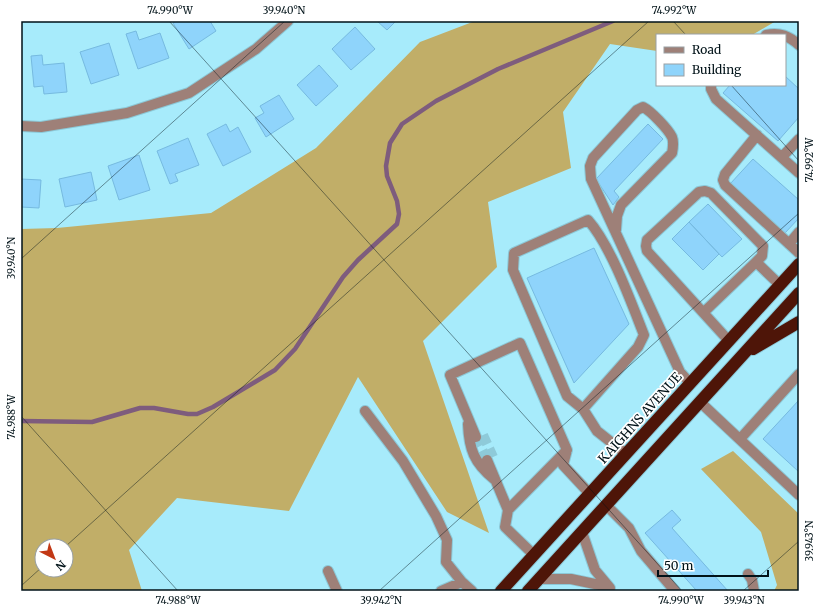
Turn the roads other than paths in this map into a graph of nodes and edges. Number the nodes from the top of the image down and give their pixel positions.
1 (288, 21) edge
2 (786, 35) edge
3 (799, 45) edge
4 (711, 86) edge
5 (21, 126) edge
6 (757, 135) junction
7 (799, 139) edge
8 (782, 158) junction
9 (799, 173) edge
10 (616, 230) junction
11 (799, 232) edge
12 (789, 244) junction
13 (799, 253) edge
14 (756, 262) junction
15 (799, 264) edge
16 (780, 285) junction
17 (799, 293) edge
18 (704, 312) junction
19 (799, 322) edge
20 (729, 341) junction
21 (742, 356) junction
22 (799, 374) edge
23 (690, 383) junction
24 (700, 402) junction
25 (583, 409) junction
26 (364, 411) dead end
27 (468, 418) junction
28 (480, 436) tunnel mouth
29 (740, 439) junction
30 (567, 450) junction
31 (626, 454) junction
32 (490, 458) tunnel mouth
33 (495, 479) junction
34 (590, 494) junction
35 (799, 494) edge
36 (606, 505) junction
37 (508, 510) junction
38 (582, 532) junction
39 (534, 555) junction
40 (328, 571) dead end
41 (748, 574) dead end
42 (539, 579) junction
43 (462, 582) junction
44 (611, 589) edge
45 (337, 591) edge
46 (441, 591) edge
47 (472, 591) edge
48 (501, 591) edge
49 (528, 591) edge
50 (675, 591) edge
51 (754, 591) edge

1 - 5 street
2 - 3 street
4 - 6 street
6 - 8 street
6 - 12 street
7 - 8 street
8 - 9 street
10 - 10 street
10 - 23 street
11 - 12 street
12 - 13 street
14 - 16 street
14 - 18 street
14 - 18 street
15 - 16 highway, KAIGHNS AVENUE
16 - 20 highway, KAIGHNS AVENUE
17 - 21 highway
18 - 20 street
19 - 21 highway
20 - 23 highway, KAIGHNS AVENUE
21 - 24 highway
22 - 29 street
23 - 31 highway, KAIGHNS AVENUE
24 - 29 street
24 - 36 highway
25 - 25 street
25 - 31 street
26 - 43 street
27 - 28 street
27 - 30 street
27 - 33 street
29 - 35 street
30 - 34 street
30 - 37 street
31 - 34 highway, KAIGHNS AVENUE
32 - 33 street
33 - 37 street
34 - 39 highway, KAIGHNS AVENUE
36 - 38 highway
36 - 50 street
37 - 39 street
38 - 42 highway
38 - 44 street
39 - 48 highway, KAIGHNS AVENUE
40 - 45 street
41 - 51 street
42 - 44 street
42 - 49 highway
43 - 46 street
43 - 47 street

